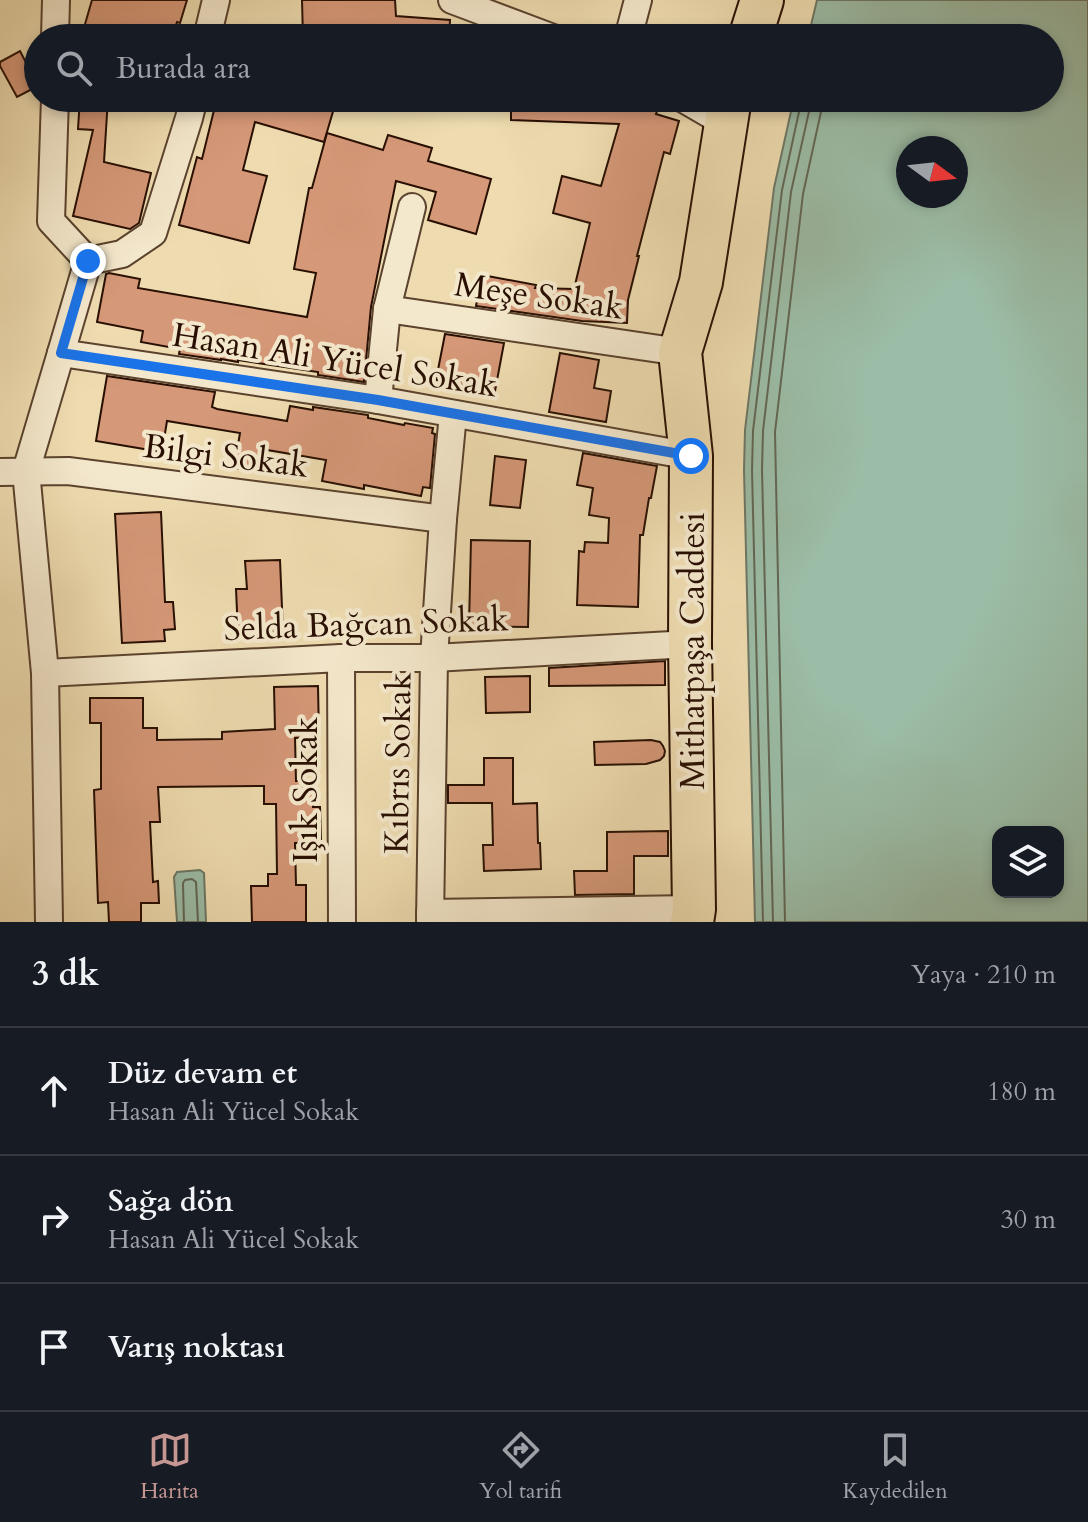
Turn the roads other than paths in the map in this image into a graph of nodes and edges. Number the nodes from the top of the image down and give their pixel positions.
1 (56, 0) edge
2 (216, 0) edge
3 (452, 0) edge
4 (638, 0) edge
5 (762, 0) edge
6 (55, 24) edge
7 (210, 24) edge
8 (516, 24) edge
9 (632, 24) edge
10 (754, 24) edge
11 (55, 112) edge
12 (190, 112) edge
13 (728, 112) edge
14 (412, 207) dead end
15 (88, 261) junction
16 (387, 309) junction
17 (680, 352) junction
18 (61, 353) junction
19 (378, 400) junction
20 (453, 414) junction
21 (691, 456) junction
22 (13, 472) edge
23 (443, 519) junction
24 (690, 644) junction
25 (341, 658) junction
26 (434, 658) junction
27 (45, 673) junction
28 (693, 916) edge
29 (430, 917) edge
30 (49, 922) edge
31 (342, 922) edge

1 - 6 street
2 - 7 street
3 - 8 street
4 - 9 street
5 - 10 main road
11 - 15 street
12 - 15 street
13 - 17 main road, Mithatpaşa Caddesi
14 - 16 street
15 - 18 street
16 - 17 street, Meşe Sokak
16 - 19 street
17 - 21 main road, Mithatpaşa Caddesi
18 - 19 street, Hasan Ali Yücel Sokak
18 - 22 street
19 - 20 street, Hasan Ali Yücel Sokak
20 - 21 street, Hasan Ali Yücel Sokak
20 - 23 street, Kıbrıs Sokak
21 - 24 main road, Mithatpaşa Caddesi
22 - 23 street, Bilgi Sokak
22 - 27 street
23 - 26 street, Kıbrıs Sokak
24 - 26 street, Selda Bağcan Sokak
24 - 28 main road, Mithatpaşa Caddesi
25 - 26 street, Selda Bağcan Sokak
25 - 27 street, Selda Bağcan Sokak
25 - 31 street, Işık Sokak
26 - 29 street, Kıbrıs Sokak
27 - 30 street
28 - 29 street

